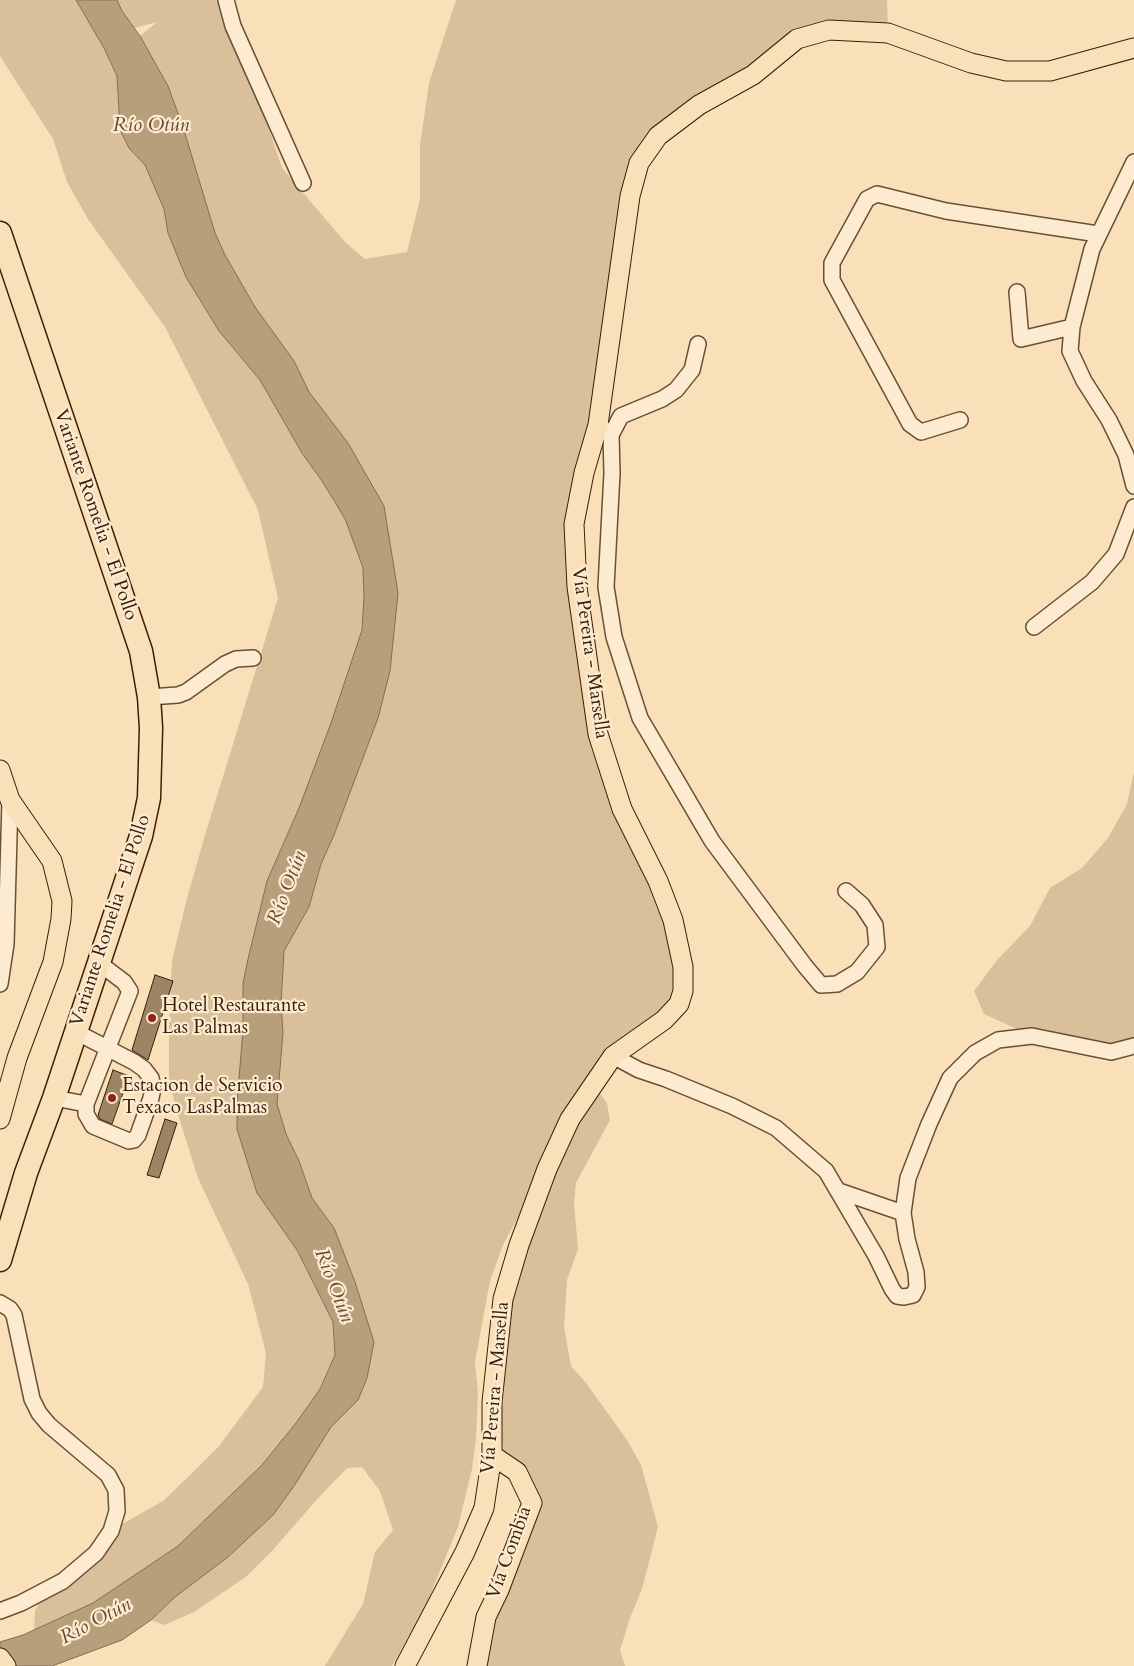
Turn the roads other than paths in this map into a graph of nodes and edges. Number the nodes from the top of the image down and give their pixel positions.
1 (226, 0) edge
2 (1134, 48) edge
3 (1134, 162) edge
4 (303, 183) dead end
5 (0, 233) edge
6 (1098, 234) junction
7 (1017, 292) dead end
8 (1072, 327) junction
9 (698, 344) dead end
10 (960, 420) dead end
11 (605, 430) junction
12 (1134, 486) edge
13 (1134, 507) edge
14 (1034, 627) dead end
15 (252, 658) dead end
16 (149, 697) junction
17 (0, 770) edge
18 (10, 800) junction
19 (846, 891) dead end
20 (98, 963) junction
21 (0, 984) edge
22 (76, 1032) junction
23 (1134, 1046) edge
24 (107, 1049) junction
25 (613, 1056) junction
26 (54, 1098) junction
27 (86, 1104) junction
28 (0, 1119) edge
29 (838, 1190) junction
30 (903, 1213) junction
31 (0, 1260) edge
32 (0, 1303) edge
33 (492, 1454) junction
34 (0, 1612) edge
35 (0, 1658) edge
36 (6, 1666) edge
37 (405, 1666) edge
38 (477, 1666) edge

1 - 4 street
2 - 11 main road, Vía Pereira - Marsella
3 - 6 street
5 - 16 highway, Variante Romelia - El Pollo
6 - 8 street
6 - 10 street
7 - 8 street
8 - 12 street
9 - 11 street
11 - 19 street
11 - 25 main road, Vía Pereira - Marsella
13 - 14 street
15 - 16 street
16 - 20 highway, Variante Romelia - El Pollo
17 - 18 main road
18 - 21 street
18 - 28 main road
20 - 22 highway, Variante Romelia - El Pollo
20 - 24 street
22 - 24 street
22 - 26 highway, Variante Romelia - El Pollo
23 - 30 street
24 - 27 street
24 - 27 street
25 - 29 street
25 - 33 main road, Vía Pereira - Marsella
26 - 27 street
26 - 31 highway, Variante Romelia - El Pollo
29 - 30 street
29 - 30 street
32 - 34 street
33 - 37 main road, Vía Pereira - Marsella
33 - 38 main road, Vía Combia
35 - 36 main road

